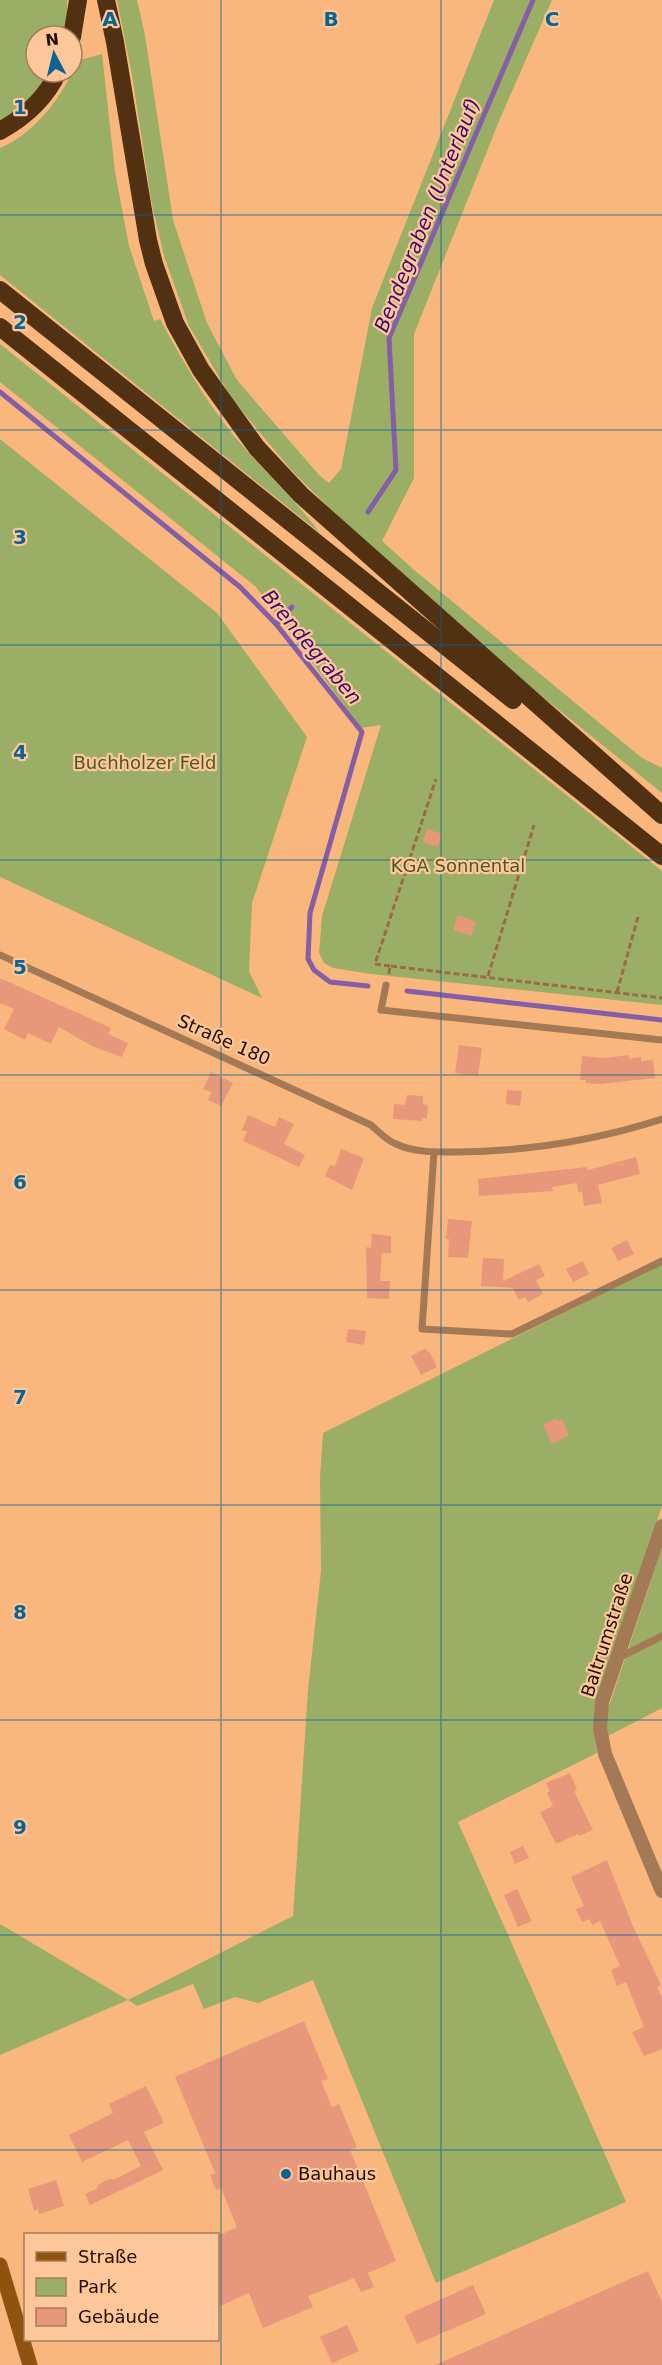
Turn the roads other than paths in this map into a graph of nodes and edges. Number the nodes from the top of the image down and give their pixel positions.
1 (78, 0) edge
2 (106, 0) edge
3 (74, 24) edge
4 (50, 84) edge
5 (0, 131) edge
6 (0, 290) edge
7 (0, 327) edge
8 (662, 817) edge
9 (662, 856) edge
10 (0, 955) edge
11 (386, 985) road end
12 (662, 1040) edge
13 (662, 1119) edge
14 (434, 1152) junction
15 (662, 1261) edge
16 (662, 1526) edge
17 (662, 1636) edge
18 (618, 1658) junction
19 (662, 1891) edge
20 (0, 2265) edge
21 (30, 2365) edge

1 - 3 highway
2 - 8 highway
4 - 5 highway
6 - 8 highway
7 - 9 highway
10 - 14 lane, Straße 180
11 - 12 lane
13 - 14 lane, Straße 180
14 - 15 lane
16 - 18 street, Baltrumstraße
17 - 18 lane
18 - 19 street, Baltrumstraße
20 - 21 main road

